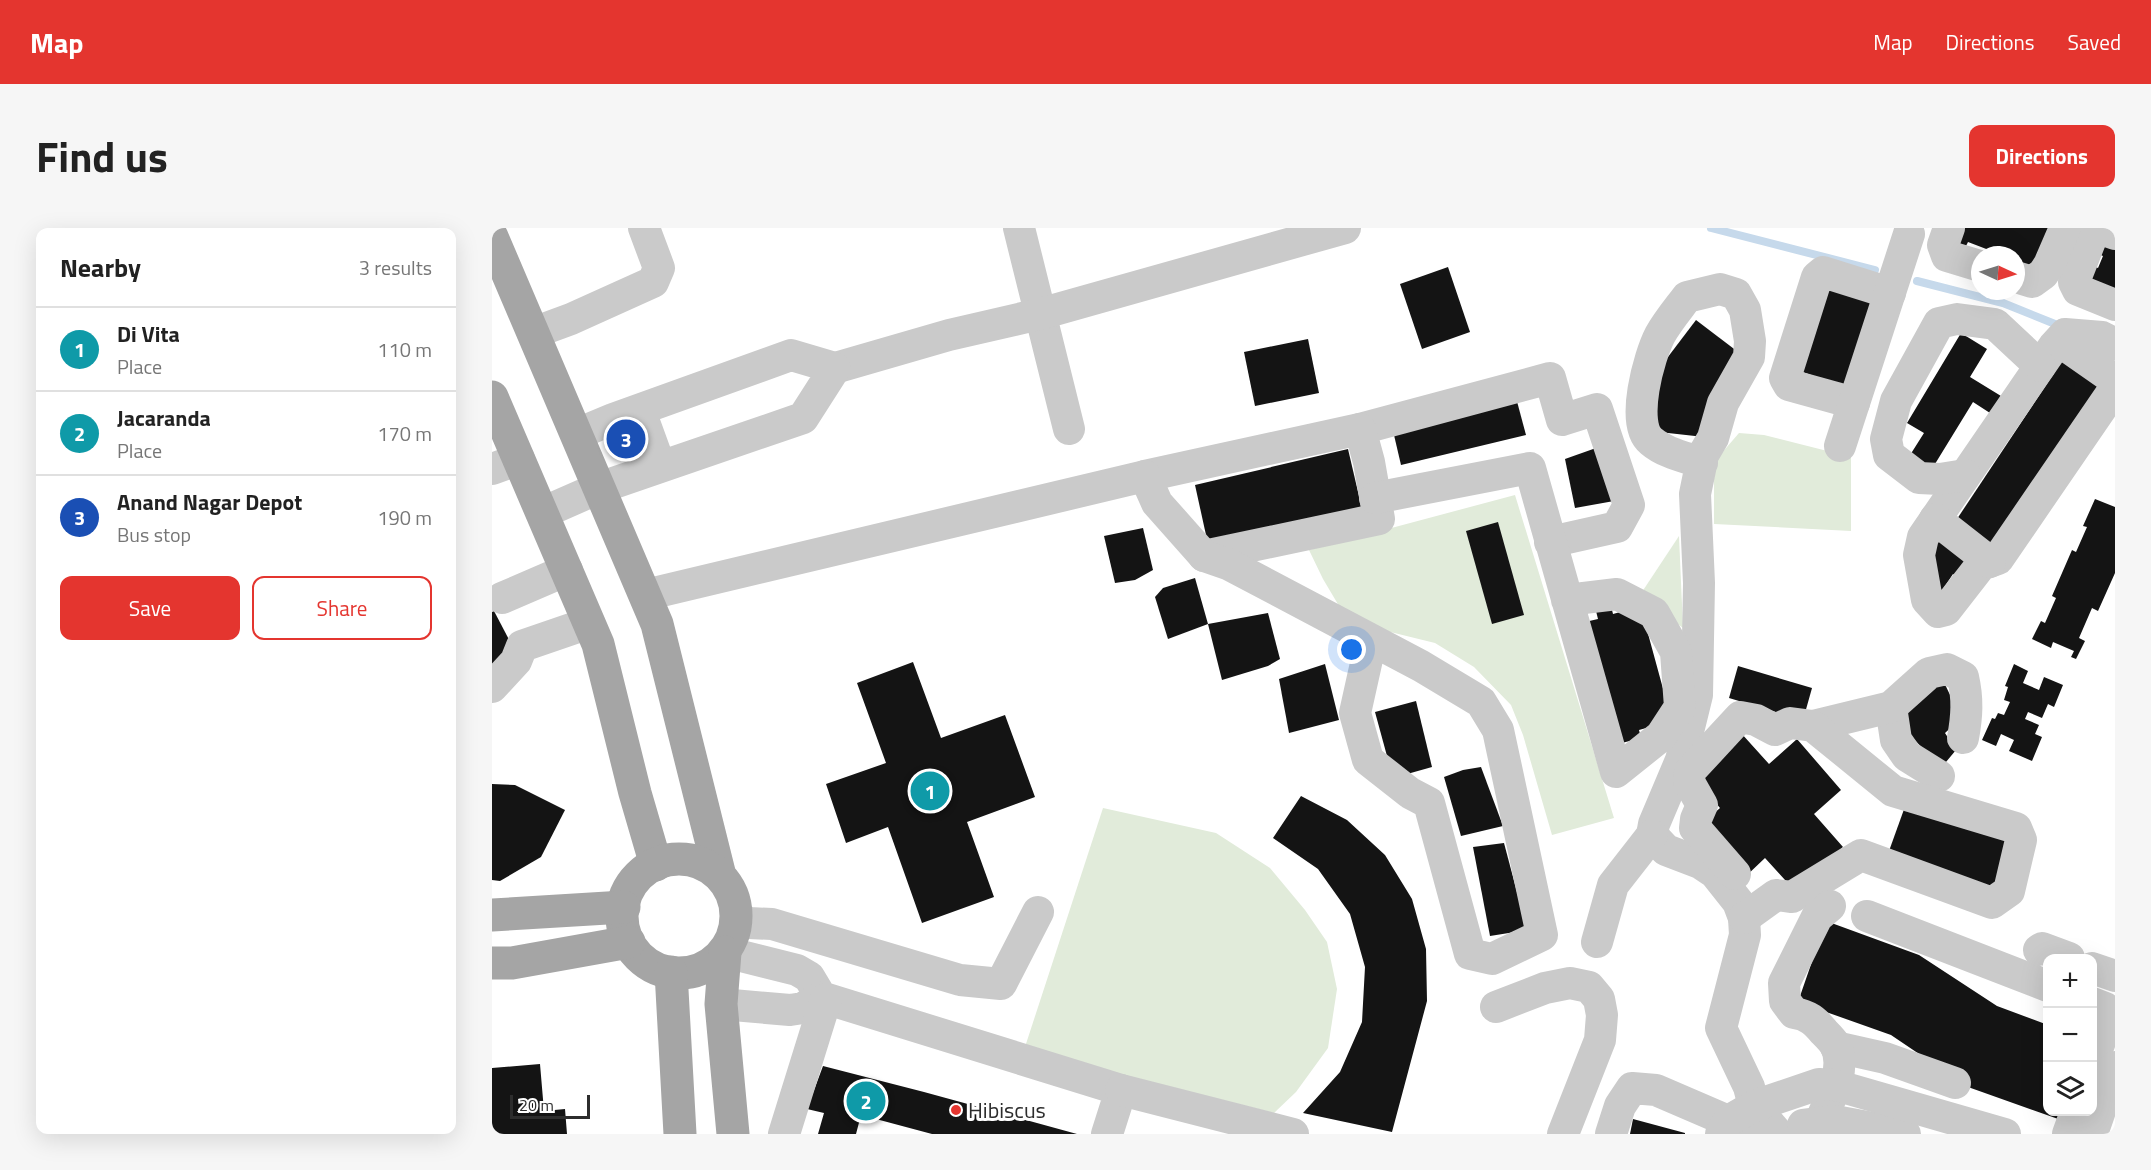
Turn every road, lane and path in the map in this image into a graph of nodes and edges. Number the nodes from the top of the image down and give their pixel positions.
1 (644, 228) edge
2 (1019, 228) edge
3 (1345, 228) edge
4 (1949, 228) edge
5 (2065, 228) edge
6 (1907, 230) edge
7 (2115, 234) edge
8 (492, 237) edge
9 (1971, 263) edge
10 (2025, 280) edge
11 (1890, 293) junction
12 (2115, 305) edge
13 (1040, 314) junction
14 (533, 333) junction
15 (2059, 341) junction
16 (2115, 344) edge
17 (2040, 366) junction
18 (835, 368) junction
19 (492, 397) edge
20 (1854, 403) junction
21 (640, 411) junction
22 (1069, 429) dead end
23 (1360, 429) junction
24 (577, 434) junction
25 (1839, 446) dead end
26 (1702, 463) junction
27 (505, 464) edge
28 (660, 466) junction
29 (1145, 476) junction
30 (1965, 476) junction
31 (599, 488) junction
32 (1375, 498) junction
33 (542, 513) junction
34 (1935, 519) junction
35 (1551, 542) junction
36 (1203, 556) junction
37 (1990, 562) junction
38 (567, 570) junction
39 (645, 595) junction
40 (497, 597) edge
41 (1567, 600) junction
42 (589, 623) junction
43 (1371, 641) junction
44 (522, 646) junction
45 (492, 687) edge
46 (1891, 707) junction
47 (1813, 726) junction
48 (1963, 738) dead end
49 (1896, 740) junction
50 (1939, 776) dead end
51 (1884, 783) junction
52 (1653, 835) junction
53 (656, 865) junction
54 (1718, 866) junction
55 (720, 876) junction
56 (1830, 906) dead end
57 (624, 907) junction
58 (1038, 912) dead end
59 (1753, 912) junction
60 (492, 915) edge
61 (1867, 916) dead end
62 (736, 917) junction
63 (629, 942) junction
64 (1597, 942) dead end
65 (2039, 950) dead end
66 (725, 952) junction
67 (2058, 954) edge
68 (492, 963) edge
69 (2097, 970) edge
70 (671, 972) junction
71 (2115, 976) edge
72 (2043, 984) edge
73 (823, 998) junction
74 (721, 1004) junction
75 (2097, 1005) edge
76 (1496, 1007) dead end
77 (1836, 1047) junction
78 (2093, 1062) edge
79 (2115, 1067) edge
80 (1955, 1083) dead end
81 (1835, 1085) junction
82 (1120, 1090) junction
83 (2075, 1116) edge
84 (1820, 1122) junction
85 (1737, 1124) edge
86 (1775, 1133) edge
87 (680, 1134) edge
88 (733, 1134) edge
89 (784, 1134) edge
90 (1107, 1134) edge
91 (1293, 1134) edge
92 (1563, 1134) edge
93 (1611, 1134) edge
94 (1905, 1134) edge
95 (2005, 1134) edge
96 (2068, 1134) edge
97 (2092, 1134) edge

1 - 14 street
2 - 13 street
3 - 13 street
4 - 9 street
5 - 10 street
6 - 11 street
7 - 12 street
8 - 14 main road
11 - 20 street
11 - 20 street
13 - 18 street
13 - 22 street
14 - 24 main road
15 - 16 street
15 - 17 street
15 - 37 street
17 - 30 street
17 - 30 street
18 - 21 street
18 - 28 street
19 - 27 main road
20 - 25 street
21 - 24 street
21 - 28 street
23 - 29 street
23 - 32 street
23 - 35 street
24 - 31 main road
26 - 26 street
26 - 52 street
27 - 33 main road
28 - 31 street
29 - 36 street
29 - 39 street
30 - 34 street
31 - 33 street
31 - 39 main road
32 - 35 street
32 - 36 street
33 - 38 main road
34 - 37 street
34 - 37 street
35 - 41 street
36 - 43 street
38 - 40 street
38 - 42 main road
39 - 55 main road
40 - 44 street
41 - 41 street
42 - 44 street
42 - 53 main road
43 - 43 street
44 - 45 street
46 - 47 street
46 - 48 street
46 - 49 street
47 - 51 street
47 - 54 street
49 - 50 street
49 - 51 street
51 - 59 street
52 - 54 street
52 - 64 street
53 - 55 main road
53 - 57 main road
54 - 59 street
55 - 62 main road
56 - 77 street
57 - 60 main road
57 - 63 main road
58 - 62 street
59 - 85 street
61 - 72 street
62 - 66 main road
63 - 68 main road
63 - 70 main road
65 - 67 street
66 - 70 main road
66 - 73 street
66 - 74 main road
69 - 71 street
70 - 87 main road
73 - 74 street
73 - 82 street
73 - 89 street
74 - 88 main road
75 - 78 street
76 - 92 street
77 - 80 street
77 - 81 street
79 - 97 street
81 - 84 street
81 - 85 street
81 - 95 street
82 - 90 street
82 - 91 street
83 - 96 street
84 - 86 street
84 - 94 street
85 - 86 street
85 - 93 street

